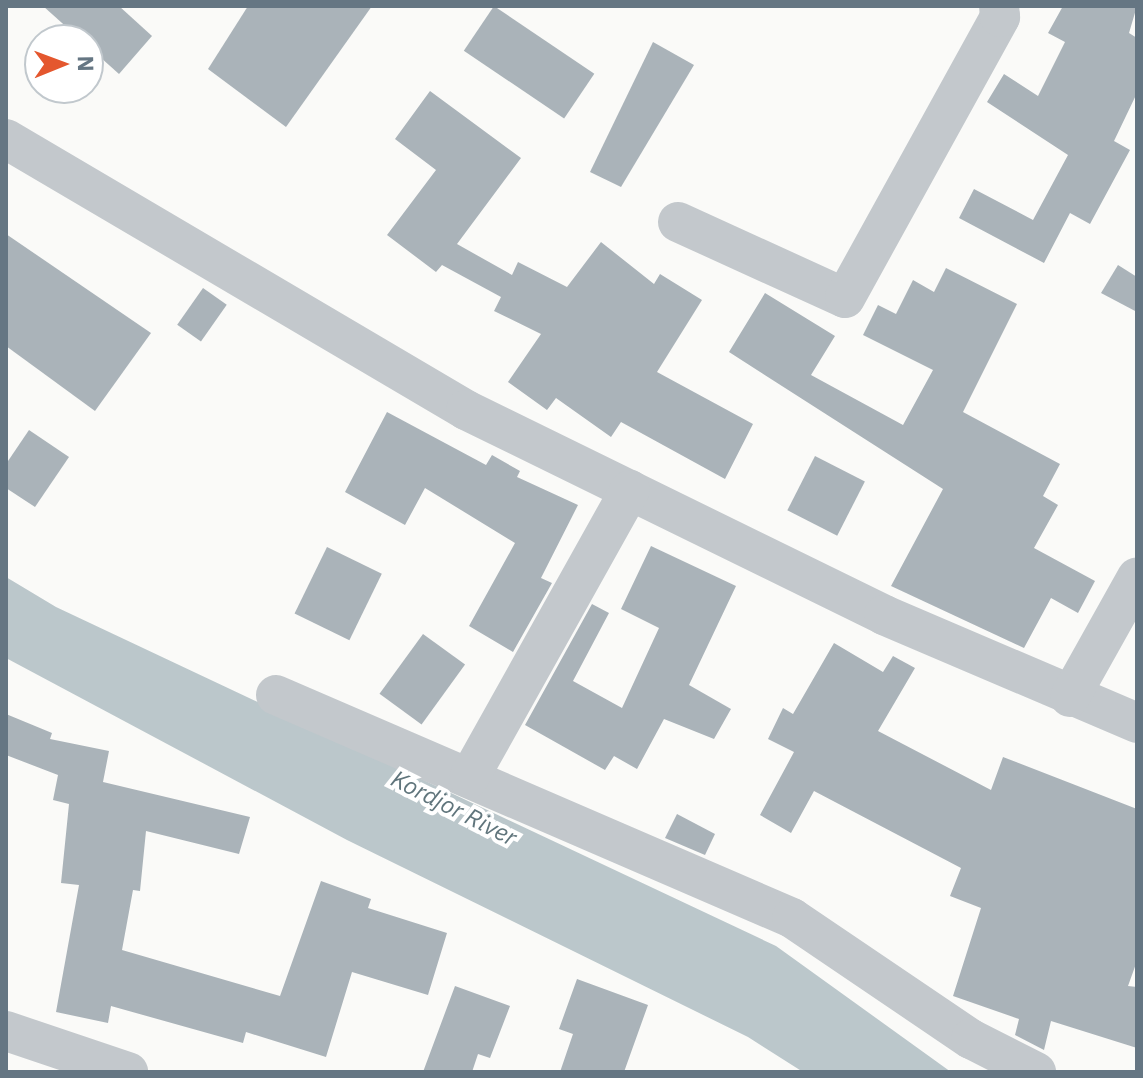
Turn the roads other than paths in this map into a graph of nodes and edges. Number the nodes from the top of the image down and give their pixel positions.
1 (999, 6) edge
2 (6, 139) edge
3 (678, 222) dead end
4 (630, 490) junction
5 (1137, 577) edge
6 (276, 695) dead end
7 (1070, 697) junction
8 (1137, 723) edge
9 (469, 778) junction
10 (6, 1031) edge
11 (128, 1072) edge
12 (1036, 1072) edge

1 - 3 street
2 - 4 street
4 - 7 street
4 - 9 street
5 - 7 street
6 - 9 street
7 - 8 street
9 - 12 street
10 - 11 street

